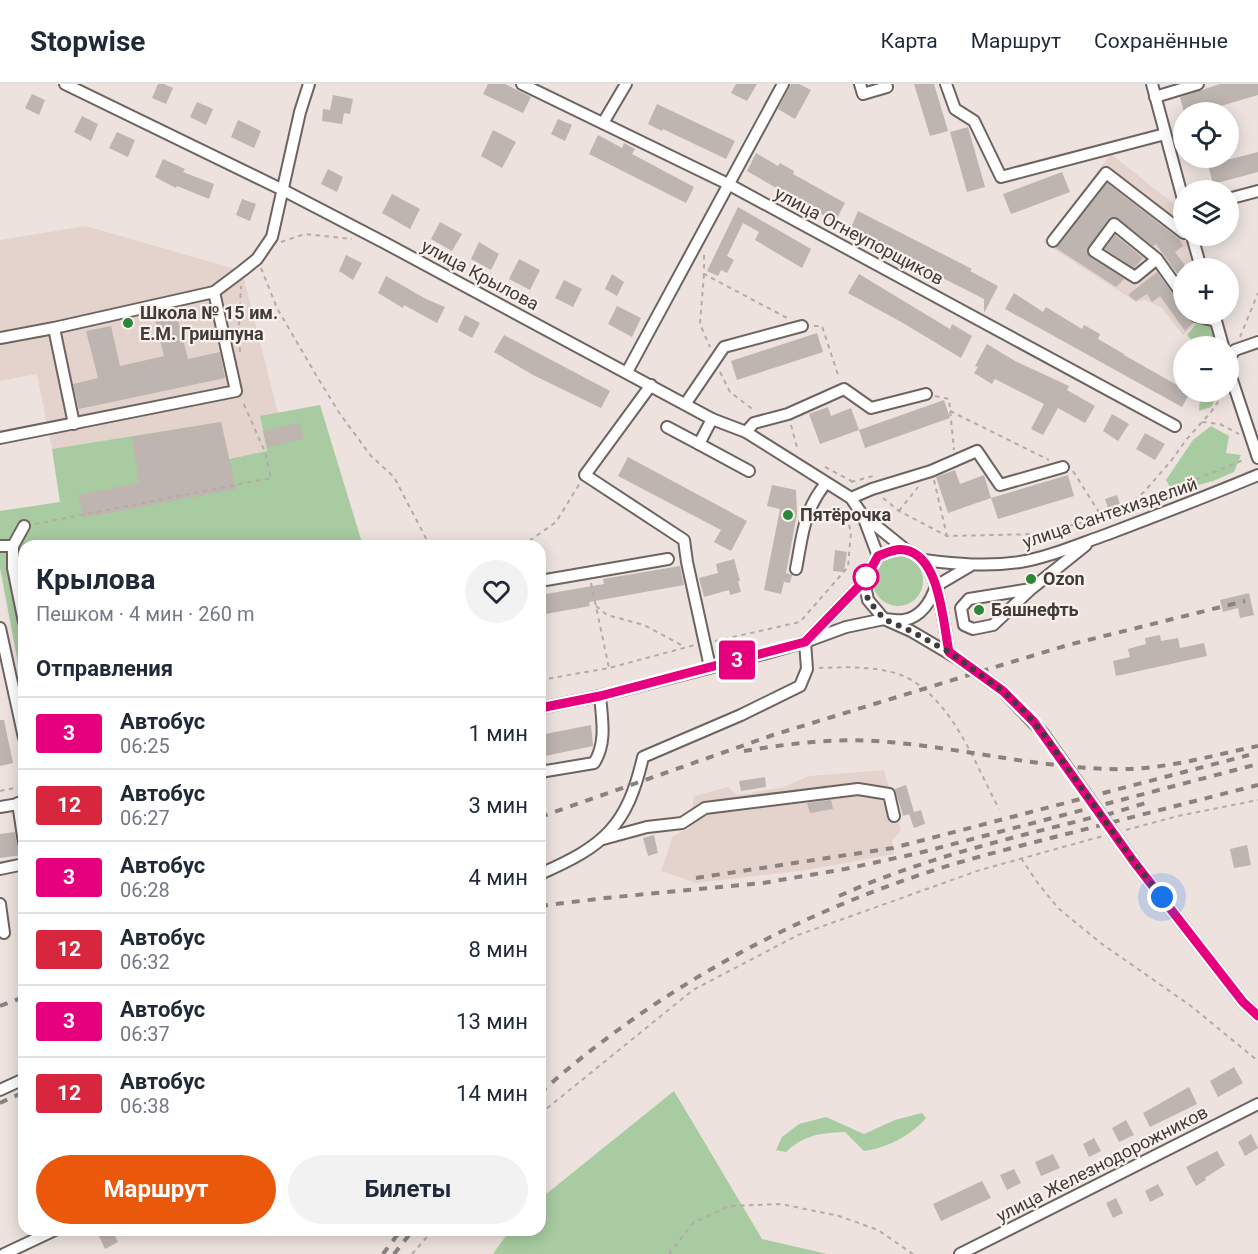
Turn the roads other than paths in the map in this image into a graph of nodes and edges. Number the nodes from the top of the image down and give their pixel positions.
1 (65, 84) edge
2 (309, 84) edge
3 (626, 84) edge
4 (783, 84) edge
5 (860, 84) edge
6 (946, 84) edge
7 (1152, 84) edge
8 (1198, 84) edge
9 (529, 86) edge
10 (887, 87) dead end
11 (1155, 97) junction
12 (603, 123) junction
13 (1165, 134) junction
14 (1178, 180) edge
15 (728, 184) junction
16 (283, 190) junction
17 (1258, 191) edge
18 (1239, 196) edge
19 (1173, 224) edge
20 (1053, 241) dead end
21 (1157, 259) junction
22 (1173, 282) edge
23 (214, 292) junction
24 (802, 326) road end
25 (54, 328) junction
26 (0, 338) edge
27 (1258, 342) edge
28 (1239, 351) edge
29 (627, 372) junction
30 (651, 386) junction
31 (926, 394) road end
32 (1239, 402) edge
33 (686, 404) junction
34 (712, 419) junction
35 (74, 424) junction
36 (1175, 426) dead end
37 (667, 427) dead end
38 (746, 432) junction
39 (0, 438) edge
40 (699, 444) junction
41 (1258, 458) edge
42 (1064, 467) road end
43 (749, 471) dead end
44 (1258, 475) edge
45 (826, 483) junction
46 (851, 498) junction
47 (863, 516) junction
48 (24, 526) road end
49 (1093, 539) junction
50 (0, 546) edge
51 (13, 546) junction
52 (906, 550) junction
53 (878, 556) junction
54 (668, 560) dead end
55 (924, 560) junction
56 (970, 566) junction
57 (796, 569) dead end
58 (546, 580) edge
59 (864, 581) junction
60 (936, 586) junction
61 (1032, 589) junction
62 (18, 593) edge
63 (884, 619) junction
64 (0, 628) edge
65 (805, 642) junction
66 (949, 652) junction
67 (710, 667) junction
68 (12, 678) junction
69 (0, 680) edge
70 (600, 696) junction
71 (546, 707) edge
72 (18, 708) edge
73 (546, 771) edge
74 (18, 804) edge
75 (0, 807) edge
76 (894, 816) dead end
77 (603, 840) junction
78 (18, 865) edge
79 (0, 869) edge
80 (546, 871) edge
81 (0, 904) edge
82 (4, 933) dead end
83 (1258, 1016) edge
84 (18, 1082) edge
85 (0, 1090) edge
86 (1258, 1104) edge
87 (42, 1236) edge
88 (4, 1254) edge
89 (960, 1254) edge

1 - 16 street, улица Крылова
2 - 16 street
3 - 12 street
4 - 15 street
5 - 10 street
6 - 13 street
7 - 11 street
8 - 11 street
9 - 12 street, улица Огнеупорщиков
11 - 13 street
12 - 15 street, улица Огнеупорщиков
13 - 14 street
15 - 29 street
15 - 36 street, улица Огнеупорщиков
16 - 23 street
16 - 29 street, улица Крылова
17 - 18 street
19 - 20 street
21 - 21 street
21 - 22 street
23 - 25 street
23 - 35 street
24 - 33 street
25 - 26 street
25 - 35 street
27 - 28 street
29 - 30 street, улица Крылова
30 - 33 street, улица Крылова
30 - 67 street
31 - 38 street
32 - 41 street
33 - 34 street, улица Крылова
34 - 38 street, улица Крылова
34 - 40 street
35 - 39 street
37 - 40 street
38 - 45 street, улица Крылова
40 - 43 street
42 - 46 street
44 - 49 street, улица Сантехизделий
45 - 46 street, улица Крылова
45 - 57 street
46 - 47 street, улица Крылова
47 - 52 street
47 - 53 street
48 - 51 street
49 - 56 street, улица Сантехизделий
49 - 61 street
50 - 51 street
51 - 62 street
52 - 53 street
52 - 55 street
53 - 59 street
54 - 58 street
55 - 56 street, улица Сантехизделий
55 - 60 street
56 - 60 street, улица Сантехизделий
59 - 63 street
59 - 65 street
60 - 63 street
60 - 66 street
61 - 61 street
63 - 65 street
63 - 66 street
64 - 68 street
65 - 67 street
65 - 77 street
66 - 83 street, bridge
67 - 70 street
68 - 69 street
68 - 72 street
70 - 71 street
70 - 73 street
74 - 75 street
76 - 77 street
77 - 80 street
78 - 79 street
81 - 82 street
84 - 85 street
86 - 89 street, улица Железнодорожников
87 - 88 street

